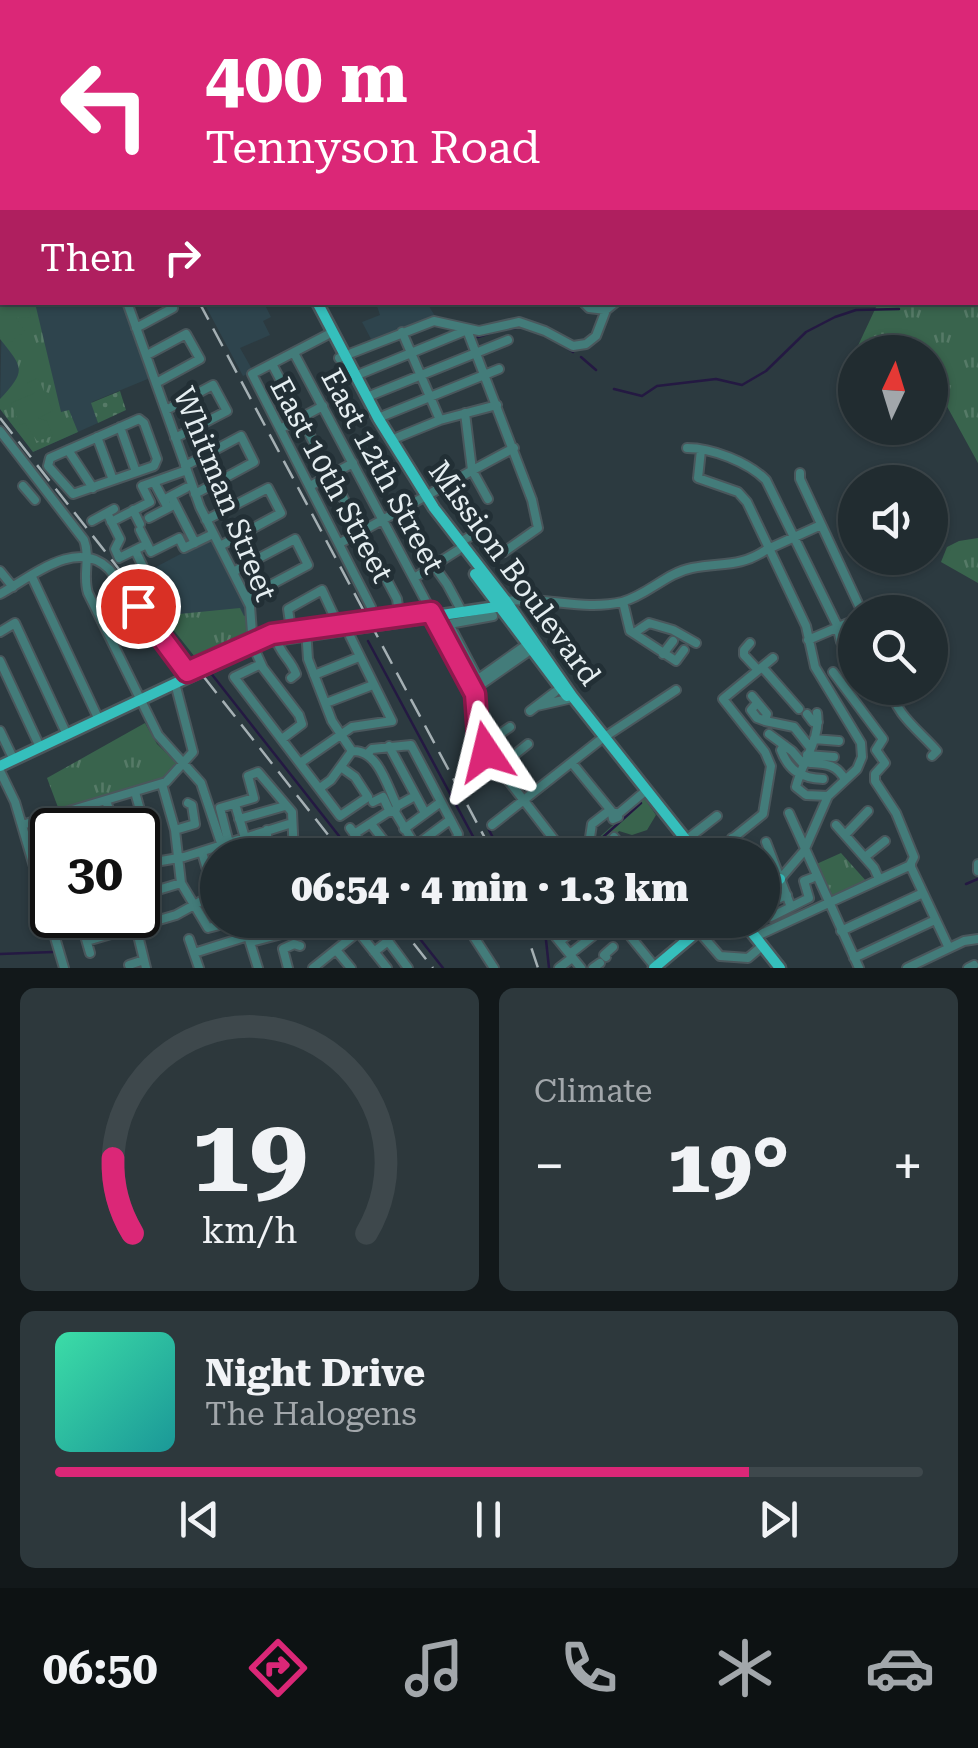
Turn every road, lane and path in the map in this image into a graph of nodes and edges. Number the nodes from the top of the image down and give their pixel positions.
1 (128, 305) edge
2 (586, 305) edge
3 (612, 305) edge
4 (171, 306) edge
5 (316, 309) edge
6 (606, 310) junction
7 (136, 328) junction
8 (467, 330) junction
9 (402, 332) junction
10 (327, 335) junction
11 (508, 340) dead end
12 (294, 352) junction
13 (412, 353) junction
14 (477, 353) junction
15 (146, 355) junction
16 (342, 357) junction
17 (272, 364) junction
18 (499, 369) dead end
19 (421, 374) junction
20 (487, 374) junction
21 (356, 376) junction
22 (156, 383) junction
23 (366, 398) junction
24 (431, 398) junction
25 (497, 404) junction
26 (323, 406) junction
27 (166, 410) junction
28 (465, 413) junction
29 (301, 418) junction
30 (378, 418) junction
31 (440, 420) junction
32 (120, 427) junction
33 (280, 429) junction
34 (1, 435) edge
35 (97, 437) junction
36 (175, 439) junction
37 (390, 440) junction
38 (154, 448) junction
39 (514, 448) junction
40 (686, 448) dead end
41 (68, 450) junction
42 (700, 450) junction
43 (353, 464) junction
44 (186, 468) junction
45 (472, 470) junction
46 (136, 472) junction
47 (800, 472) dead end
48 (332, 475) junction
49 (114, 480) junction
50 (154, 482) junction
51 (23, 486) dead end
52 (310, 486) junction
53 (44, 487) junction
54 (92, 488) junction
55 (190, 491) junction
56 (422, 496) junction
57 (109, 497) dead end
58 (488, 499) dead end
59 (170, 502) junction
60 (133, 510) junction
61 (396, 514) junction
62 (113, 515) junction
63 (149, 518) dead end
64 (92, 520) dead end
65 (383, 520) junction
66 (204, 522) junction
67 (821, 525) junction
68 (189, 530) junction
69 (362, 532) junction
70 (213, 534) junction
71 (795, 537) junction
72 (196, 542) junction
73 (340, 543) junction
74 (147, 544) junction
75 (220, 546) junction
76 (458, 546) junction
77 (135, 550) junction
78 (768, 550) junction
79 (88, 556) junction
80 (435, 566) junction
81 (0, 571) edge
82 (145, 571) dead end
83 (233, 572) junction
84 (32, 577) junction
85 (414, 578) junction
86 (13, 588) junction
87 (0, 594) edge
88 (854, 595) edge
89 (246, 598) junction
90 (623, 602) junction
91 (398, 606) dead end
92 (501, 606) junction
93 (371, 607) dead end
94 (460, 608) junction
95 (432, 614) junction
96 (477, 614) junction
97 (335, 618) dead end
98 (646, 628) dead end
99 (838, 628) joint
100 (0, 632) edge
101 (306, 632) junction
102 (292, 634) junction
103 (636, 635) junction
104 (350, 636) dead end
105 (657, 637) dead end
106 (276, 638) junction
107 (453, 638) junction
108 (808, 640) junction
109 (673, 641) dead end
110 (750, 643) dead end
111 (252, 644) junction
112 (696, 644) dead end
113 (651, 645) junction
114 (527, 649) junction
115 (684, 650) dead end
116 (663, 654) junction
117 (359, 658) junction
118 (773, 658) dead end
119 (0, 661) edge
120 (261, 664) junction
121 (760, 668) junction
122 (194, 671) junction
123 (833, 672) dead end
124 (314, 675) junction
125 (292, 678) dead end
126 (175, 683) junction
127 (373, 685) junction
128 (474, 685) junction
129 (676, 690) dead end
130 (555, 692) dead end
131 (138, 698) junction
132 (568, 699) junction
133 (755, 699) dead end
134 (326, 703) junction
135 (638, 703) dead end
136 (896, 705) edge
137 (646, 712) junction
138 (98, 718) junction
139 (510, 728) dead end
140 (0, 731) edge
141 (66, 732) junction
142 (340, 734) junction
143 (769, 734) dead end
144 (602, 738) junction
145 (282, 739) junction
146 (840, 742) dead end
147 (528, 744) dead end
148 (40, 745) junction
149 (784, 745) junction
150 (389, 746) junction
151 (482, 746) junction
152 (352, 751) junction
153 (368, 753) junction
154 (808, 753) junction
155 (932, 756) dead end
156 (834, 758) dead end
157 (3, 763) edge
158 (300, 763) junction
159 (186, 764) junction
160 (572, 764) junction
161 (341, 767) junction
162 (498, 768) junction
163 (799, 775) junction
164 (823, 780) dead end
165 (845, 780) junction
166 (162, 784) junction
167 (320, 788) junction
168 (134, 792) junction
169 (643, 793) junction
170 (415, 796) junction
171 (828, 796) junction
172 (106, 800) junction
173 (370, 800) junction
174 (524, 801) junction
175 (188, 802) dead end
176 (441, 802) junction
177 (234, 804) junction
178 (286, 806) junction
179 (108, 808) edge
180 (139, 808) edge
181 (394, 810) junction
182 (868, 811) dead end
183 (613, 812) junction
184 (425, 813) junction
185 (789, 813) dead end
186 (717, 816) dead end
187 (240, 820) junction
188 (450, 820) junction
189 (292, 823) junction
190 (371, 824) junction
191 (22, 825) junction
192 (492, 825) dead end
193 (836, 825) dead end
194 (404, 829) junction
195 (176, 830) junction
196 (266, 830) junction
197 (845, 835) junction
198 (244, 837) junction
199 (223, 838) edge
200 (224, 838) edge
201 (241, 838) edge
202 (266, 838) edge
203 (293, 838) edge
204 (357, 838) edge
205 (382, 838) edge
206 (410, 838) edge
207 (431, 838) edge
208 (458, 838) edge
209 (553, 838) edge
210 (590, 838) edge
211 (677, 838) edge
212 (684, 838) edge
213 (689, 838) edge
214 (732, 838) edge
215 (885, 841) dead end
216 (804, 851) junction
217 (200, 852) edge
218 (30, 854) edge
219 (178, 857) junction
220 (865, 857) junction
221 (160, 859) edge
222 (914, 864) junction
223 (812, 878) dead end
224 (780, 879) joint
225 (879, 879) junction
226 (181, 883) junction
227 (160, 889) edge
228 (923, 892) junction
229 (787, 895) junction
230 (780, 898) edge
231 (200, 901) edge
232 (828, 903) junction
233 (192, 905) junction
234 (791, 906) junction
235 (780, 912) edge
236 (200, 916) edge
237 (160, 920) edge
238 (935, 920) junction
239 (842, 931) junction
240 (55, 938) edge
241 (85, 938) edge
242 (97, 938) edge
243 (139, 938) edge
244 (255, 938) edge
245 (351, 938) edge
246 (363, 938) edge
247 (475, 938) edge
248 (555, 938) edge
249 (567, 938) edge
250 (580, 938) edge
251 (590, 938) edge
252 (632, 938) edge
253 (693, 938) edge
254 (696, 938) edge
255 (704, 938) edge
256 (189, 939) dead end
257 (250, 939) junction
258 (978, 939) edge
259 (762, 940) junction
260 (86, 941) junction
261 (584, 943) junction
262 (560, 945) junction
263 (300, 946) dead end
264 (613, 947) dead end
265 (949, 948) junction
266 (336, 950) junction
267 (374, 952) junction
268 (90, 954) dead end
269 (194, 954) junction
270 (571, 956) junction
271 (854, 958) junction
272 (128, 963) edge
273 (145, 964) edge
274 (601, 965) edge
275 (64, 968) edge
276 (198, 968) edge
277 (258, 968) edge
278 (288, 968) edge
279 (313, 968) edge
280 (350, 968) edge
281 (387, 968) edge
282 (408, 968) edge
283 (494, 968) edge
284 (559, 968) edge
285 (582, 968) edge
286 (657, 968) edge
287 (783, 968) edge
288 (858, 968) edge
289 (907, 968) edge

1 - 7 street, Whitman Street
2 - 6 street
3 - 6 street
4 - 7 street
5 - 10 main road, Mission Boulevard
5 - 16 main road, Mission Boulevard
6 - 8 street
7 - 15 street, Whitman Street
8 - 9 street
8 - 13 street
8 - 14 street
9 - 13 street
9 - 16 street
10 - 12 street
10 - 16 main road, Mission Boulevard
11 - 14 street
12 - 17 street
12 - 26 street, East 12th Street
13 - 19 street
13 - 21 street
14 - 19 street
14 - 20 street
15 - 22 street, Whitman Street
15 - 22 street
16 - 21 main road, Mission Boulevard
16 - 56 main road, Mission Boulevard
17 - 29 street
17 - 33 street, East 10th Street
18 - 20 street
19 - 23 street
19 - 24 street
20 - 24 street
20 - 25 street
21 - 23 main road, Mission Boulevard
22 - 27 street, Whitman Street
23 - 30 main road, Mission Boulevard
24 - 30 street
24 - 31 street
25 - 28 street
25 - 39 street
26 - 29 street
26 - 43 street, East 12th Street
27 - 36 street, Whitman Street
27 - 36 street
28 - 31 street
28 - 45 street
29 - 33 street
29 - 48 street
30 - 37 main road, Mission Boulevard
31 - 37 street
32 - 35 street
32 - 38 street
32 - 46 street
33 - 52 street, East 10th Street
34 - 53 street
35 - 41 street
35 - 49 street
36 - 38 street
36 - 44 street, Whitman Street
37 - 56 main road, Mission Boulevard
38 - 46 street
39 - 45 street
39 - 76 street
40 - 42 street
41 - 54 street
41 - 54 street
42 - 71 street
42 - 78 street
43 - 48 street
43 - 65 street, East 12th Street
44 - 50 street
44 - 55 street, Whitman Street
44 - 55 street
45 - 56 street
45 - 58 street
46 - 49 street
47 - 67 street
48 - 52 street
48 - 69 street
49 - 54 street
50 - 59 street
50 - 60 street
51 - 53 street
52 - 73 street, East 10th Street
53 - 79 street
55 - 59 street
55 - 66 street, Whitman Street
56 - 61 street
56 - 76 main road, Mission Boulevard
57 - 62 street
59 - 63 street
59 - 68 street
60 - 62 street
60 - 74 street
61 - 65 street
61 - 80 street
62 - 64 street
62 - 77 street
65 - 69 street
65 - 85 street, East 12th Street
66 - 68 street
66 - 70 street, Whitman Street
66 - 75 street
67 - 71 street
67 - 88 street
68 - 72 street
69 - 73 street
69 - 91 street
70 - 72 street
70 - 75 street, Whitman Street
71 - 78 street
71 - 99 street
72 - 74 street
73 - 93 street, East 10th Street
74 - 77 street
75 - 83 street, Whitman Street
76 - 80 street
76 - 92 main road, Mission Boulevard
77 - 82 street
78 - 90 street
78 - 108 street
79 - 84 street
79 - 122 street
79 - 131 street
80 - 85 street
80 - 94 street
81 - 86 street
83 - 89 street, Whitman Street
83 - 89 street
84 - 86 street
84 - 138 street
85 - 95 street, East 12th Street
86 - 87 street
89 - 111 street, Whitman Street
90 - 92 street
90 - 103 street
92 - 94 main road
92 - 96 main road
92 - 114 main road, Mission Boulevard
92 - 144 main road, Mission Boulevard
94 - 95 main road
95 - 96 main road
95 - 101 main road
95 - 107 street, East 12th Street
96 - 107 street
97 - 102 street
98 - 103 street
99 - 108 street
100 - 141 street
101 - 102 main road
101 - 124 street
102 - 106 main road
102 - 111 main road
103 - 112 street
103 - 113 street
104 - 117 street
105 - 113 street
106 - 111 main road
106 - 125 street
107 - 128 street
108 - 165 street
109 - 116 street
110 - 121 street
111 - 120 street, Whitman Street
111 - 122 main road
113 - 116 street
114 - 128 street
114 - 132 main road, Mission Boulevard
115 - 116 street
117 - 124 street
117 - 127 street
118 - 121 street
119 - 148 street
120 - 145 street, Whitman Street
120 - 145 street
121 - 154 street
121 - 214 street
122 - 126 main road
122 - 131 main road
123 - 222 street
124 - 134 street
126 - 131 main road
126 - 159 street
127 - 134 street
127 - 142 street
128 - 151 street
129 - 137 street
130 - 132 street
131 - 138 main road
131 - 159 street
132 - 144 main road, Mission Boulevard
133 - 154 street
134 - 142 street
135 - 137 street
136 - 155 street
137 - 144 street
138 - 141 main road
139 - 151 street
140 - 157 street
141 - 148 main road
142 - 152 street
142 - 158 street
143 - 149 street
144 - 160 street
144 - 169 main road, Mission Boulevard
144 - 212 main road, Mission Boulevard
145 - 158 street
146 - 154 street
147 - 162 street
148 - 157 main road
149 - 154 street
149 - 163 street
150 - 153 street
150 - 170 street
150 - 176 street
151 - 162 street
152 - 153 street
152 - 161 street
153 - 181 street
154 - 156 street
154 - 163 street
154 - 165 street
157 - 191 street
158 - 167 street
159 - 166 street
159 - 199 street
160 - 174 street
160 - 183 street
161 - 167 street
161 - 173 street
162 - 174 street
163 - 164 street
163 - 171 street
165 - 171 street
166 - 168 street
166 - 195 street
167 - 173 street
168 - 172 street
168 - 180 street
169 - 183 street
169 - 211 main road, Mission Boulevard
170 - 181 street
170 - 184 street
171 - 216 street
172 - 179 street
172 - 191 street
173 - 181 street
174 - 192 street
174 - 209 street
175 - 195 street
176 - 184 street
176 - 188 street
177 - 178 street
177 - 187 street
177 - 200 street
178 - 187 street
178 - 189 street
181 - 190 street
181 - 194 street
182 - 197 street
183 - 210 street
184 - 194 street
185 - 216 street
186 - 213 street
187 - 198 street
188 - 207 street
188 - 208 street
189 - 196 street
189 - 203 street
190 - 204 street
190 - 205 street
191 - 218 street
193 - 197 street
194 - 206 street
195 - 219 street
196 - 198 street
196 - 202 street
197 - 220 street
198 - 201 street
215 - 220 street
216 - 224 street
216 - 232 street
217 - 219 street
219 - 221 street
219 - 226 street
220 - 225 street
222 - 225 street
222 - 228 street
223 - 234 street
224 - 229 street
225 - 232 street
226 - 227 street
226 - 233 street
228 - 238 street
228 - 239 street
229 - 230 street
229 - 234 street
231 - 233 street
232 - 239 street
232 - 259 street
233 - 236 street
233 - 237 street
234 - 235 street
238 - 265 street
238 - 271 street
239 - 271 street
240 - 275 street
241 - 260 street
242 - 260 street
243 - 273 street
244 - 257 street
245 - 266 street
246 - 267 street
247 - 283 street
248 - 262 street
249 - 262 street
250 - 261 street
251 - 261 street
252 - 286 street
253 - 286 main road
254 - 286 main road
255 - 259 street
256 - 269 street
257 - 269 street
257 - 277 street
258 - 265 street
259 - 287 main road
260 - 268 street
261 - 270 street
262 - 270 street
263 - 278 street
264 - 274 street
265 - 289 street
266 - 279 street
266 - 280 street
267 - 281 street
267 - 282 street
269 - 276 street
270 - 284 street
270 - 285 street
271 - 288 street
272 - 273 street

